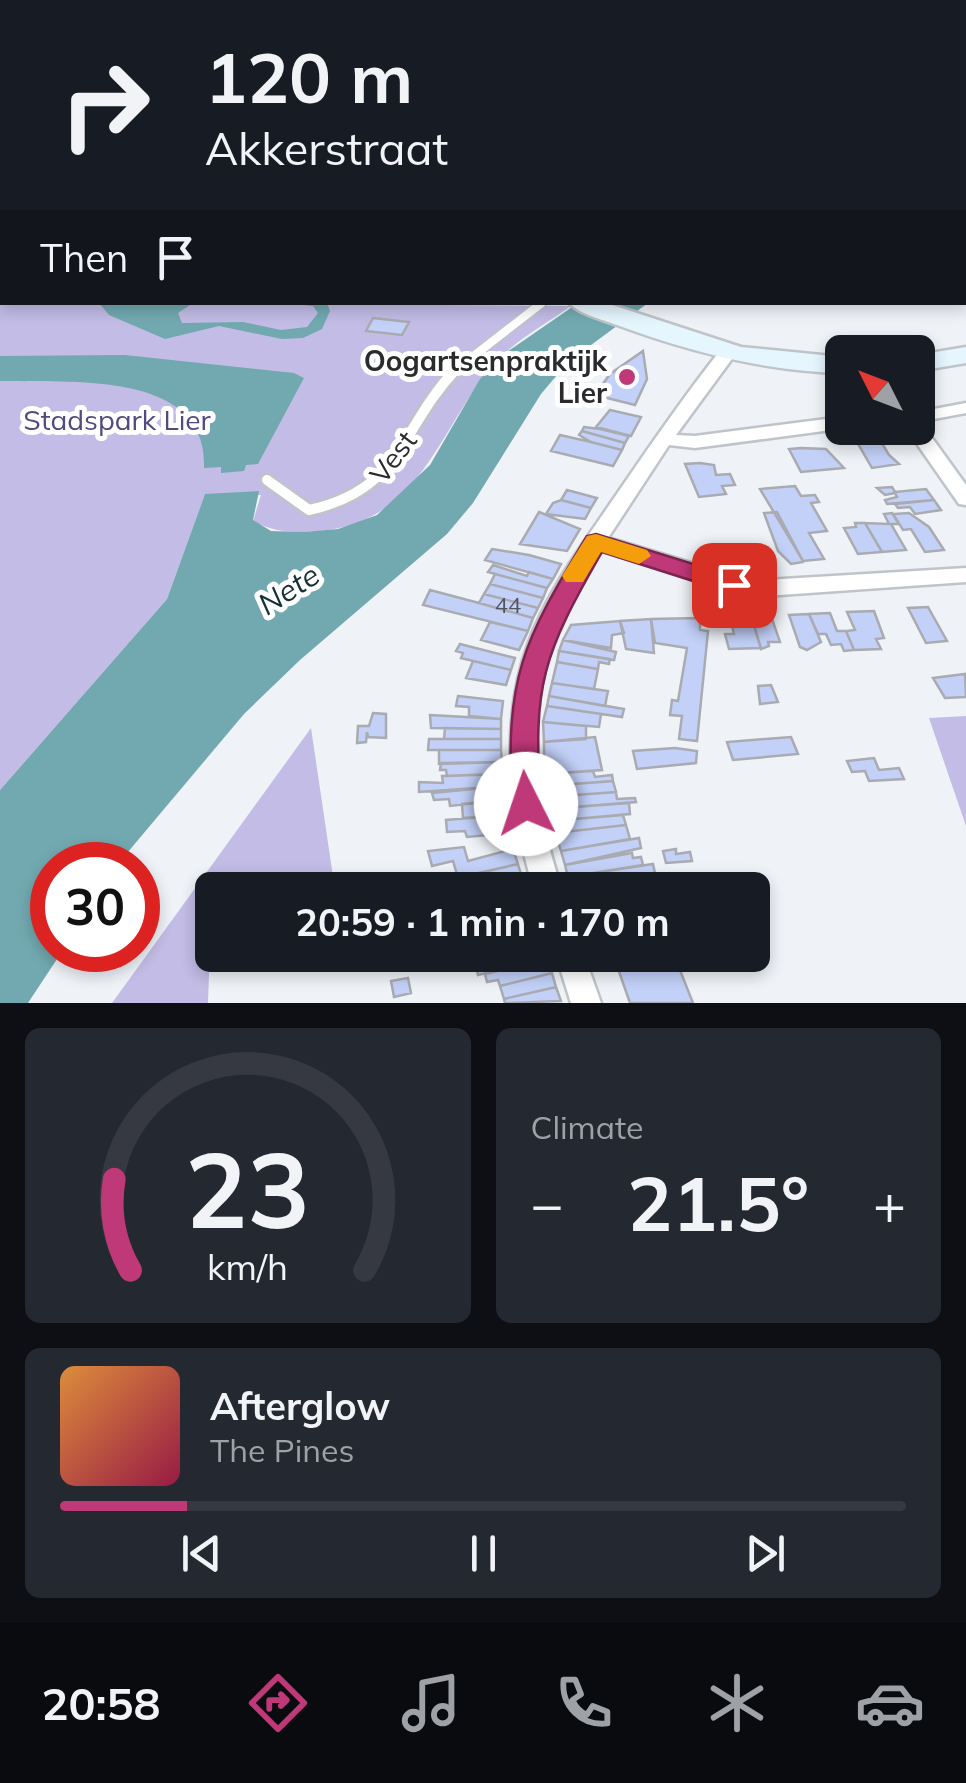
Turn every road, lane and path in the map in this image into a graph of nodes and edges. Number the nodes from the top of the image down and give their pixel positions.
1 (539, 305) edge
2 (587, 305) edge
3 (728, 352) junction
4 (966, 355) edge
5 (935, 360) edge
6 (825, 364) edge
7 (966, 408) edge
8 (935, 414) edge
9 (825, 425) edge
10 (663, 439) junction
11 (927, 445) edge
12 (267, 480) dead end
13 (966, 499) edge
14 (596, 542) junction
15 (966, 575) edge
16 (542, 872) edge
17 (576, 972) edge
18 (586, 1003) edge

1 - 12 lane, Vest
2 - 3 street
3 - 6 street
3 - 10 street
4 - 5 street
7 - 8 street
9 - 10 street
10 - 14 street
11 - 13 street
14 - 15 street
14 - 16 street
17 - 18 street

